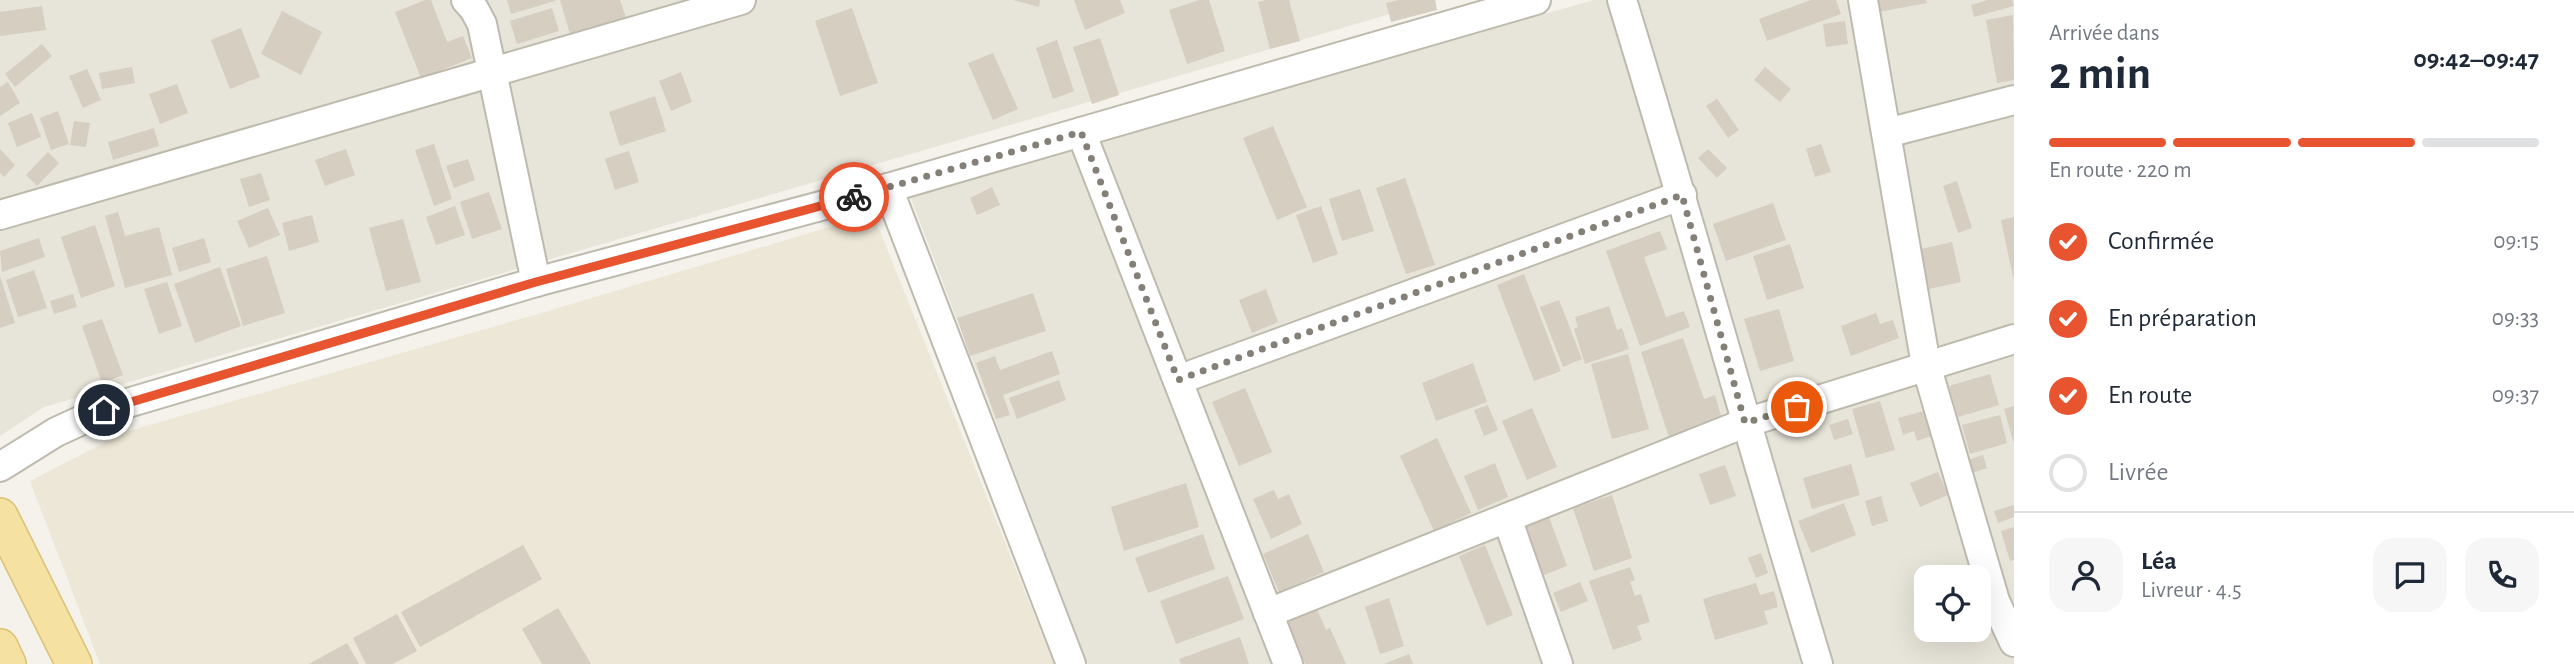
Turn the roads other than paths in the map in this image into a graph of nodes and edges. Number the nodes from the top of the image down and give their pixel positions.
1 (466, 0) edge
2 (741, 0) edge
3 (1536, 0) edge
4 (1622, 0) edge
5 (1863, 0) edge
6 (491, 72) junction
7 (2014, 100) edge
8 (1081, 132) junction
9 (1887, 133) junction
10 (888, 188) junction
11 (1682, 195) junction
12 (0, 215) edge
13 (536, 282) junction
14 (2014, 339) edge
15 (1926, 365) junction
16 (1178, 380) junction
17 (1745, 423) junction
18 (0, 467) edge
19 (0, 516) edge
20 (1507, 518) junction
21 (1268, 613) junction
22 (2014, 642) edge
23 (0, 647) edge
24 (8, 664) edge
25 (74, 664) edge
26 (1071, 664) edge
27 (1287, 664) edge
28 (1558, 664) edge
29 (1818, 664) edge

1 - 6 street
2 - 6 street
3 - 8 street
4 - 11 street
5 - 9 street
6 - 12 street
6 - 13 street
7 - 9 street
8 - 10 street
8 - 16 street
9 - 15 street
10 - 13 street
10 - 26 street
11 - 16 street
11 - 17 street
13 - 18 street
14 - 15 street
15 - 17 street
15 - 22 street
16 - 21 street
17 - 20 street
17 - 29 street
19 - 25 main road
20 - 21 street
20 - 28 street
21 - 27 street
23 - 24 main road

